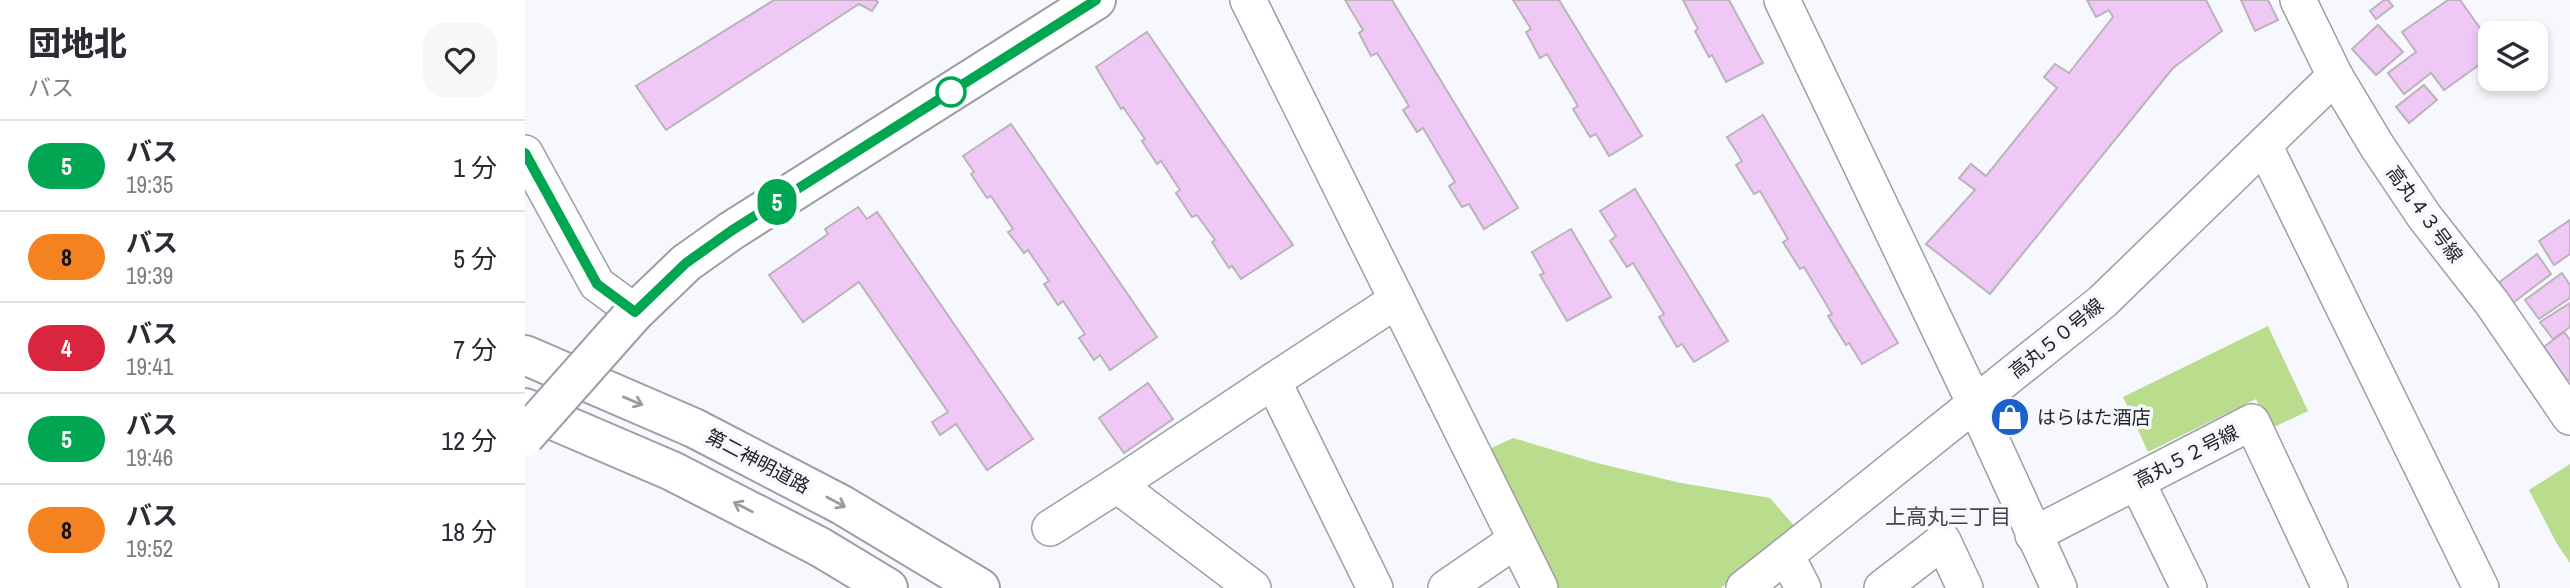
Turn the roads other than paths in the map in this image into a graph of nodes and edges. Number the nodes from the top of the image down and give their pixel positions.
1 (1096, 0) edge
2 (1248, 0) edge
3 (1782, 0) edge
4 (2298, 0) edge
5 (2335, 76) junction
6 (2264, 145) junction
7 (525, 153) edge
8 (1397, 300) junction
9 (635, 312) junction
10 (525, 355) edge
11 (1273, 381) junction
12 (1975, 404) junction
13 (525, 408) edge
14 (2568, 412) edge
15 (525, 436) edge
16 (2137, 482) junction
17 (1117, 485) junction
18 (1050, 528) dead end
19 (2033, 535) junction
20 (1516, 540) junction
21 (1786, 555) junction
22 (888, 588) edge
23 (980, 588) edge
24 (1253, 588) edge
25 (1375, 588) edge
26 (1446, 588) edge
27 (1540, 588) edge
28 (1744, 588) edge
29 (1803, 588) edge
30 (1882, 588) edge
31 (1965, 588) edge
32 (2059, 588) edge
33 (2189, 588) edge
34 (2330, 588) edge
35 (2481, 588) edge

1 - 9 main road
2 - 8 street
3 - 12 street
4 - 5 street, 高丸４３号線
5 - 6 street, 高丸５０号線
5 - 14 street, 高丸４３号線
6 - 12 street, 高丸５０号線
6 - 35 street
7 - 9 street
8 - 11 street
8 - 20 street
9 - 15 main road, bridge
10 -> 23 main road, 第二神明道路
11 - 17 street
11 - 25 street
12 - 19 street
12 - 21 street, 高丸５０号線
22 -> 13 main road
16 - 19 street, 高丸５２号線
16 - 33 street
16 - 34 street, 高丸５２号線
17 - 18 street
17 - 24 street
19 - 32 street
20 - 26 street
20 - 27 street
21 - 28 street, 高丸５０号線
21 - 29 street
30 - 31 street

